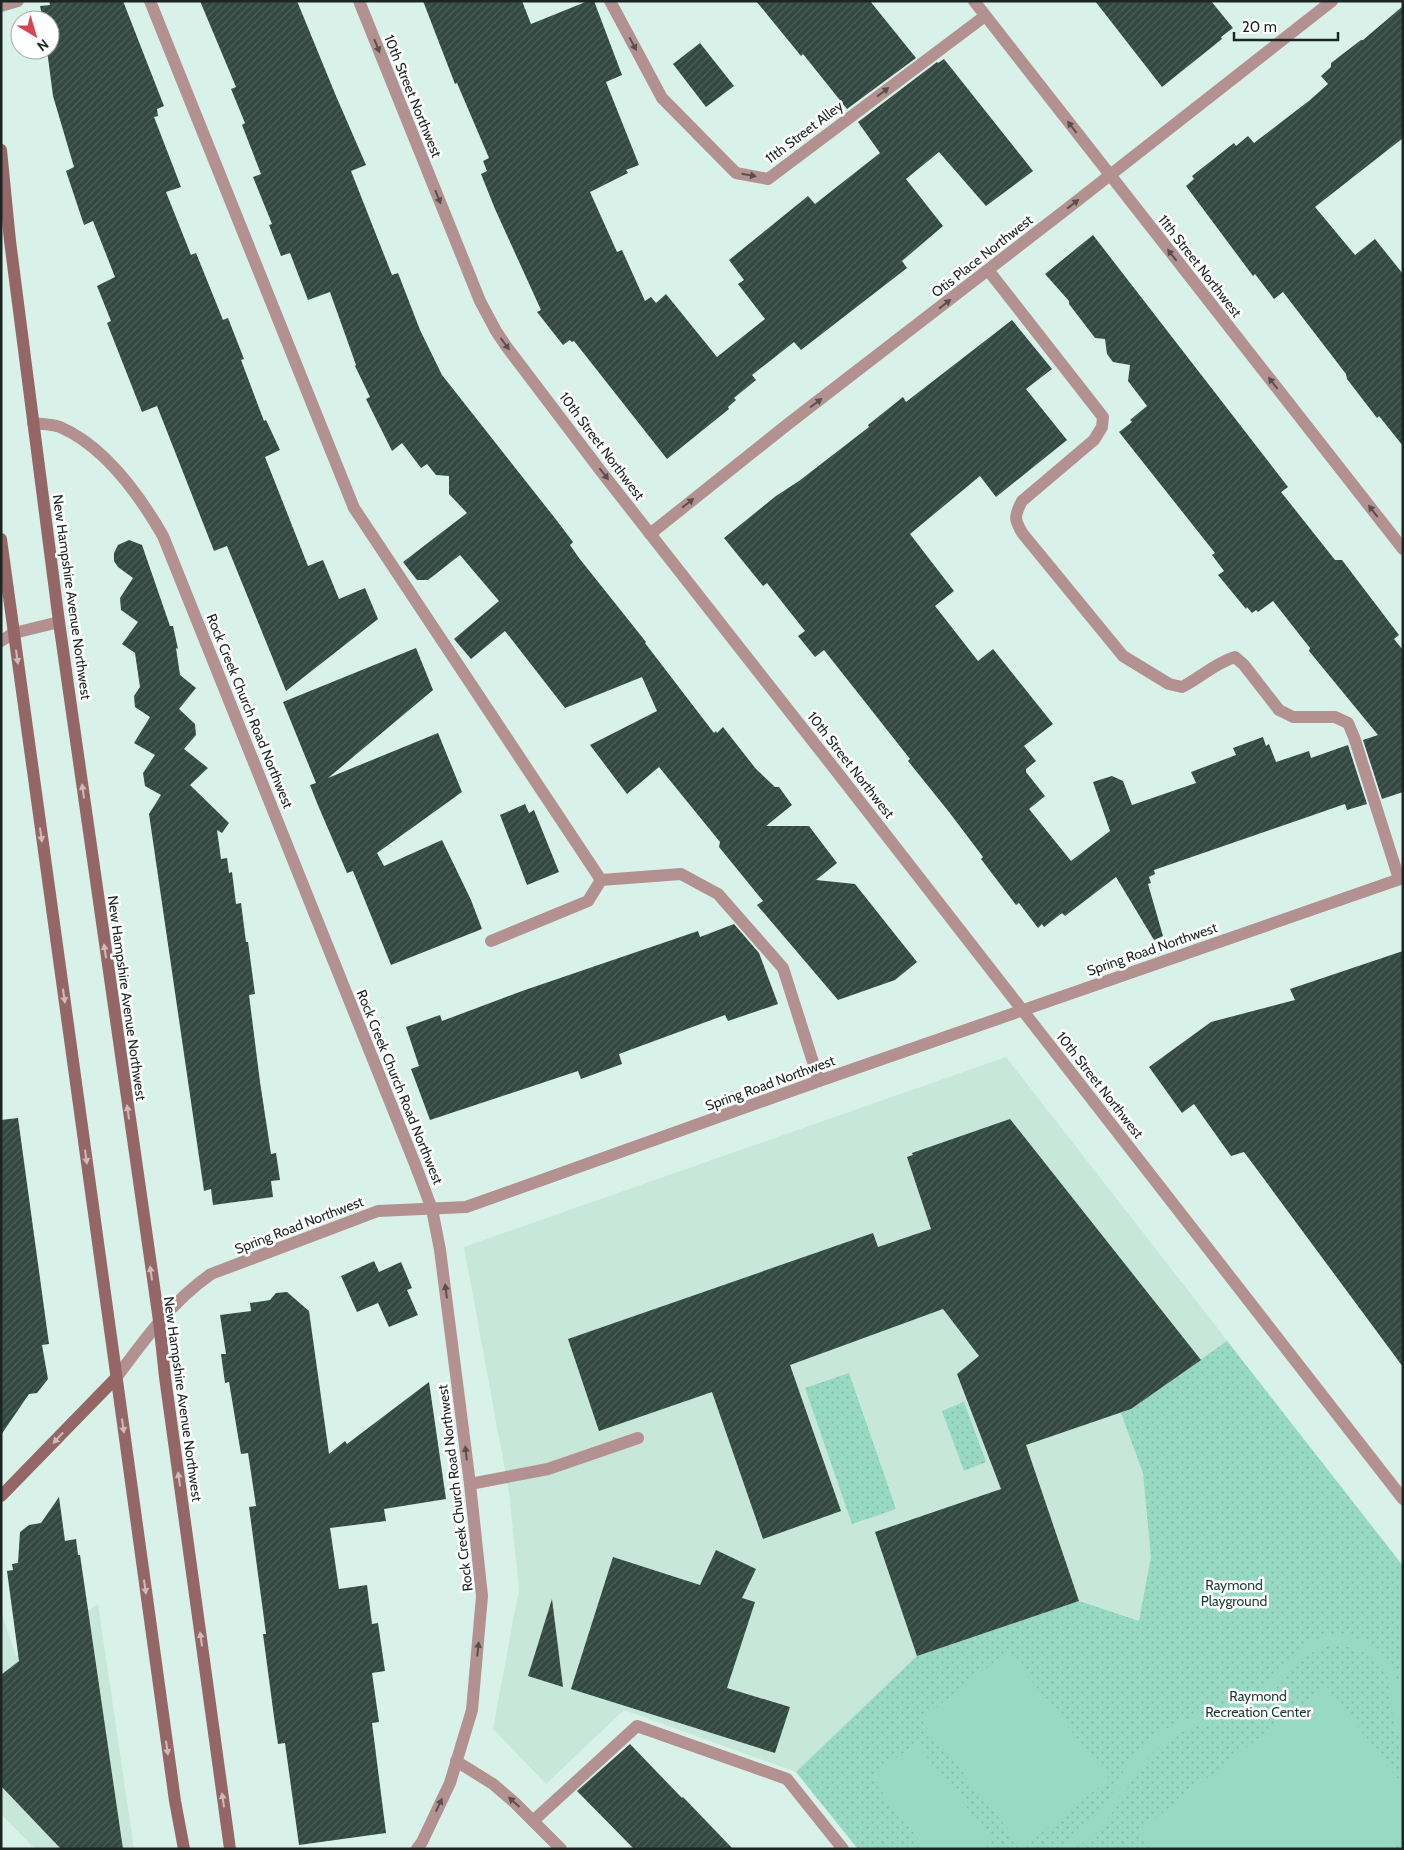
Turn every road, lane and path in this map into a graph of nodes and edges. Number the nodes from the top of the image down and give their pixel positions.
1 (18, 1) edge
2 (150, 1) edge
3 (359, 1) edge
4 (610, 1) edge
5 (974, 1) edge
6 (1328, 2) edge
7 (1, 6) edge
8 (985, 16) junction
9 (1, 150) edge
10 (1110, 175) junction
11 (988, 270) junction
12 (33, 423) junction
13 (650, 534) junction
14 (1, 539) edge
15 (1403, 549) edge
16 (59, 622) junction
17 (14, 633) junction
18 (1, 640) edge
19 (1401, 878) edge
20 (602, 880) junction
21 (490, 941) dead end
22 (1022, 1010) junction
23 (819, 1081) junction
24 (432, 1209) junction
25 (159, 1321) junction
26 (116, 1378) junction
27 (638, 1438) dead end
28 (470, 1484) junction
29 (1, 1496) edge
30 (1403, 1499) edge
31 (456, 1761) junction
32 (533, 1821) junction
33 (184, 1849) edge
34 (230, 1849) edge
35 (417, 1849) edge
36 (561, 1849) edge
37 (843, 1849) edge

1 - 7 street
2 - 20 street
3 -> 13 street, 10th Street Northwest
4 -> 8 street, 11th Street Alley
5 - 8 street, 11th Street Northwest
6 - 10 street, Otis Place Northwest
10 -> 8 street, 11th Street Northwest
9 - 12 main road, New Hampshire Avenue Northwest
11 -> 10 street, Otis Place Northwest
15 -> 10 street, 11th Street Northwest
13 -> 11 street, Otis Place Northwest
11 - 19 street
12 - 16 main road, New Hampshire Avenue Northwest
12 - 24 street, Rock Creek Church Road Northwest
13 - 22 street, 10th Street Northwest
14 - 17 main road
16 - 17 street
25 -> 16 main road, New Hampshire Avenue Northwest
17 - 18 street
17 -> 26 main road
19 - 22 street, Spring Road Northwest
20 - 21 street
20 - 23 street
22 - 23 street, Spring Road Northwest
22 - 30 street, 10th Street Northwest
23 - 24 street, Spring Road Northwest
24 - 25 street, Spring Road Northwest
28 -> 24 street, Rock Creek Church Road Northwest
25 - 26 street, Spring Road Northwest
34 -> 25 main road, New Hampshire Avenue Northwest
26 -> 29 main road
26 -> 33 main road
27 - 28 street
31 -> 28 street, Rock Creek Church Road Northwest
32 -> 31 street
35 -> 31 street, Rock Creek Church Road Northwest
32 - 36 street
32 - 37 street

